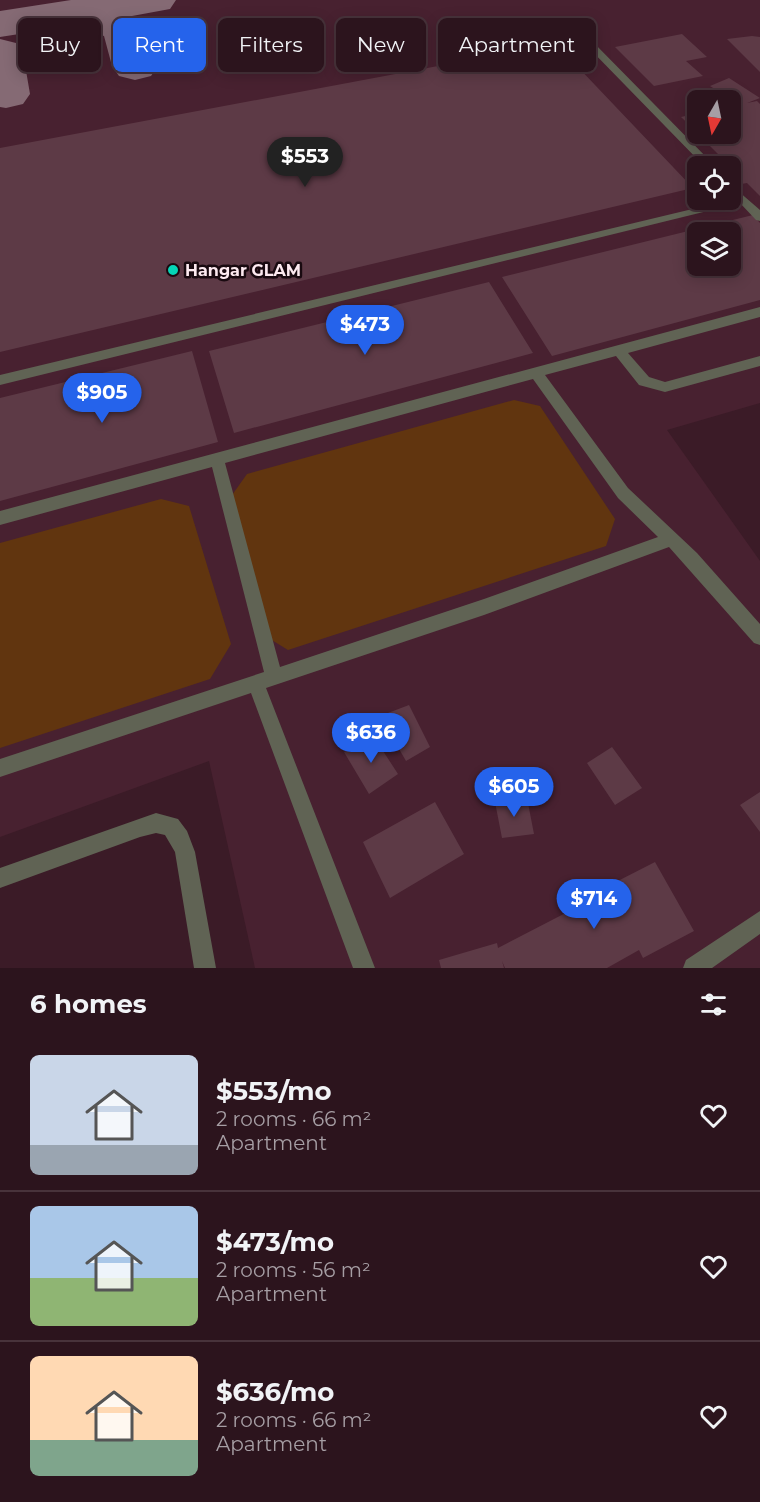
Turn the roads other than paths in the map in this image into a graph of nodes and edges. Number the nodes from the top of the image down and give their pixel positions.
1 (596, 50) edge
2 (700, 156) edge
3 (742, 199) joint
4 (760, 217) edge
5 (760, 312) edge
6 (618, 350) junction
7 (760, 361) edge
8 (536, 373) junction
9 (0, 380) edge
10 (217, 459) junction
11 (0, 518) edge
12 (671, 539) junction
13 (760, 637) edge
14 (265, 681) junction
15 (0, 768) edge
16 (0, 878) edge
17 (760, 921) edge
18 (206, 968) edge
19 (364, 968) edge
20 (694, 968) edge

1 - 2 lane
3 - 4 lane
3 - 9 lane
5 - 6 lane
6 - 7 lane
6 - 8 lane
8 - 10 lane
8 - 12 lane
10 - 11 lane
10 - 14 lane
12 - 13 lane
12 - 14 lane
14 - 15 lane
14 - 19 lane
16 - 18 lane
17 - 20 lane

